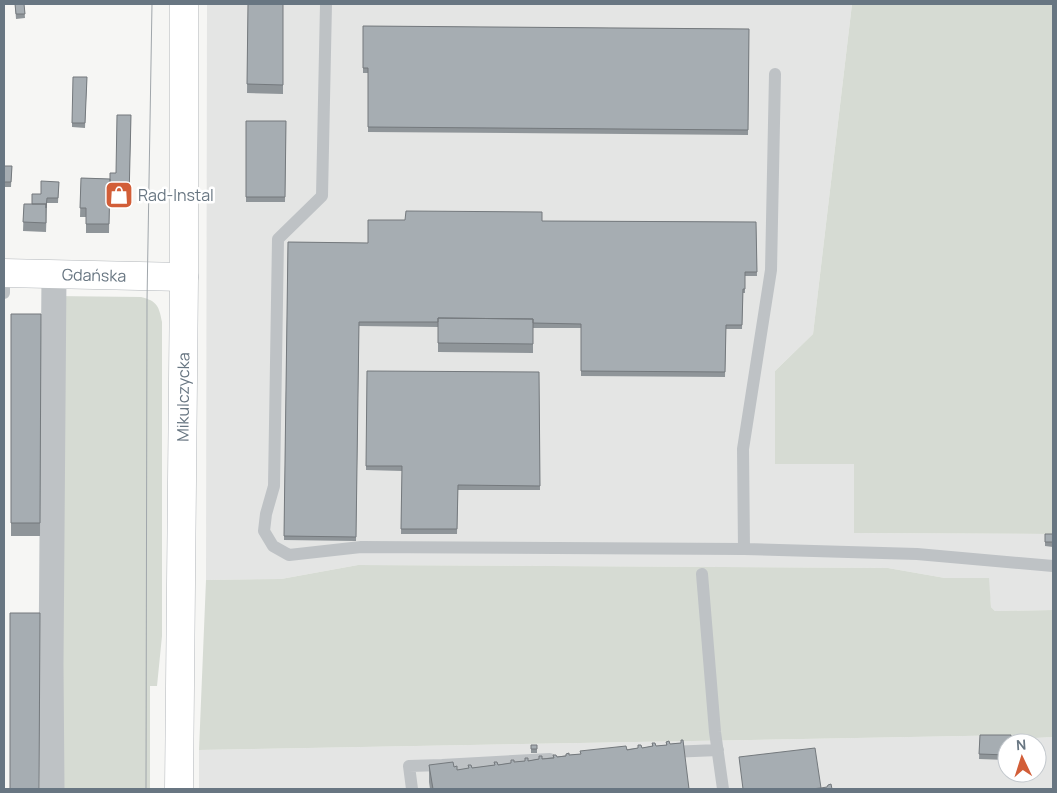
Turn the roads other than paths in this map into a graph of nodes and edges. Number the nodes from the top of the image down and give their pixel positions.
1 (184, 4) edge
2 (326, 4) edge
3 (776, 74) dead end
4 (4, 273) edge
5 (54, 274) junction
6 (184, 277) junction
7 (4, 292) edge
8 (744, 549) junction
9 (1053, 566) edge
10 (702, 574) dead end
11 (718, 750) junction
12 (659, 753) edge
13 (560, 759) edge
14 (52, 789) edge
15 (178, 789) edge
16 (412, 789) edge
17 (723, 789) edge

1 - 6 main road, Mikulczycka
2 - 8 lane
3 - 8 lane
4 - 5 main road, Gdańska
4 - 7 lane
5 - 6 main road, Gdańska
5 - 14 street
6 - 15 main road, Mikulczycka
8 - 9 lane
10 - 11 lane
11 - 12 lane
11 - 17 lane
13 - 16 lane

